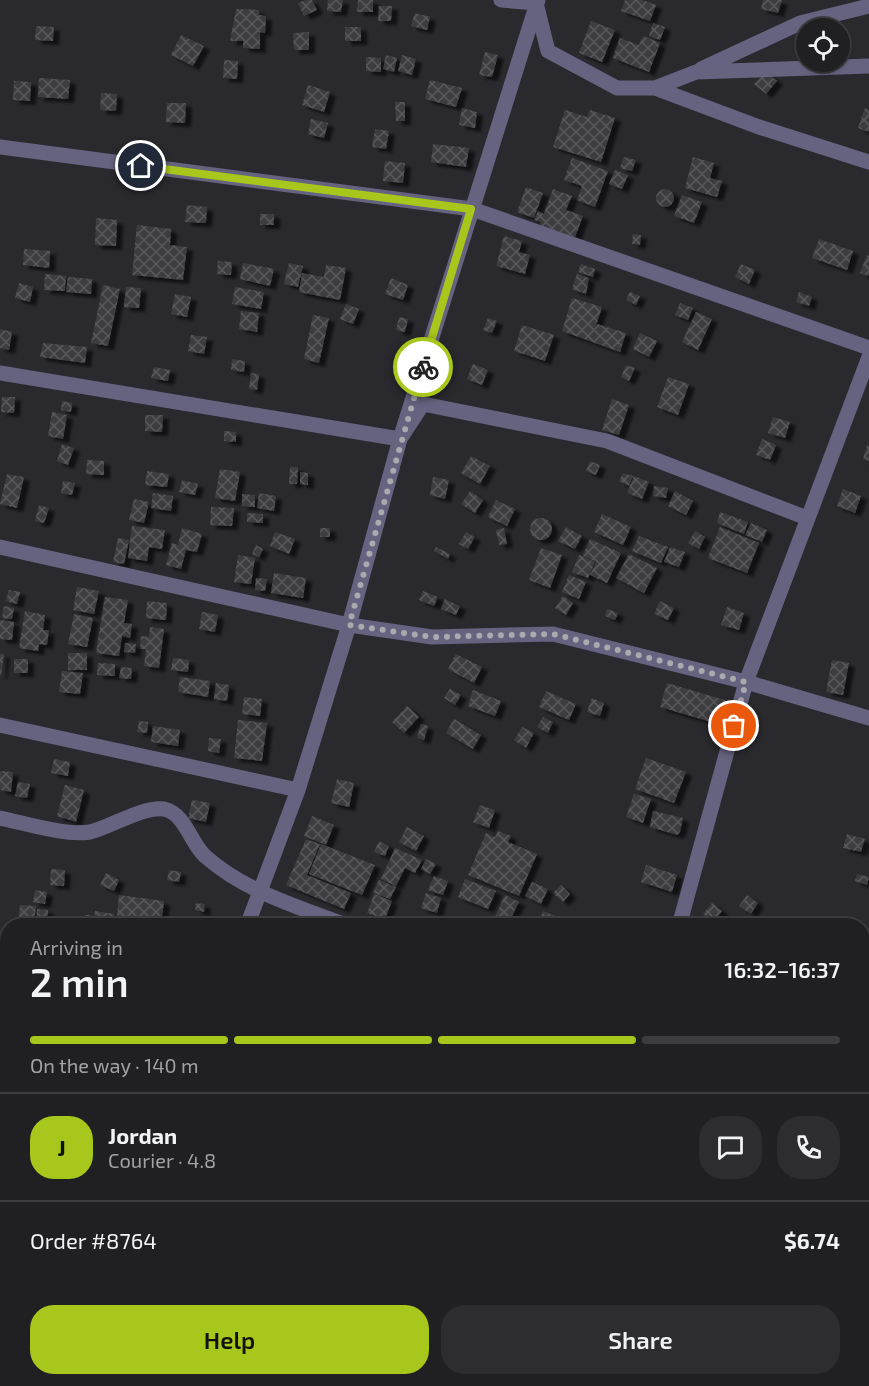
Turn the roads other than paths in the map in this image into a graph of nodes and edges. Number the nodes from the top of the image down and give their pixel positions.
1 (501, 0) edge
2 (537, 2) edge
3 (869, 6) edge
4 (869, 66) edge
5 (696, 72) junction
6 (655, 88) junction
7 (0, 147) edge
8 (869, 162) edge
9 (471, 209) junction
10 (869, 348) edge
11 (869, 357) edge
12 (0, 373) edge
13 (400, 439) junction
14 (807, 518) junction
15 (0, 547) edge
16 (349, 625) junction
17 (746, 682) junction
18 (869, 718) edge
19 (0, 725) edge
20 (298, 790) junction
21 (0, 818) edge
22 (259, 892) junction
23 (250, 918) edge
24 (327, 918) edge
25 (681, 918) edge

1 - 2 street
2 - 6 street
2 - 9 street
3 - 5 street
4 - 5 street
5 - 6 street
6 - 8 street
7 - 9 street
9 - 10 street
9 - 13 street
11 - 14 street
12 - 13 street
13 - 14 street
13 - 16 street
14 - 17 street
15 - 16 street
16 - 17 street
16 - 20 street
17 - 18 street
17 - 25 street
19 - 20 street
20 - 22 street
21 - 22 street
22 - 23 street
22 - 24 street

